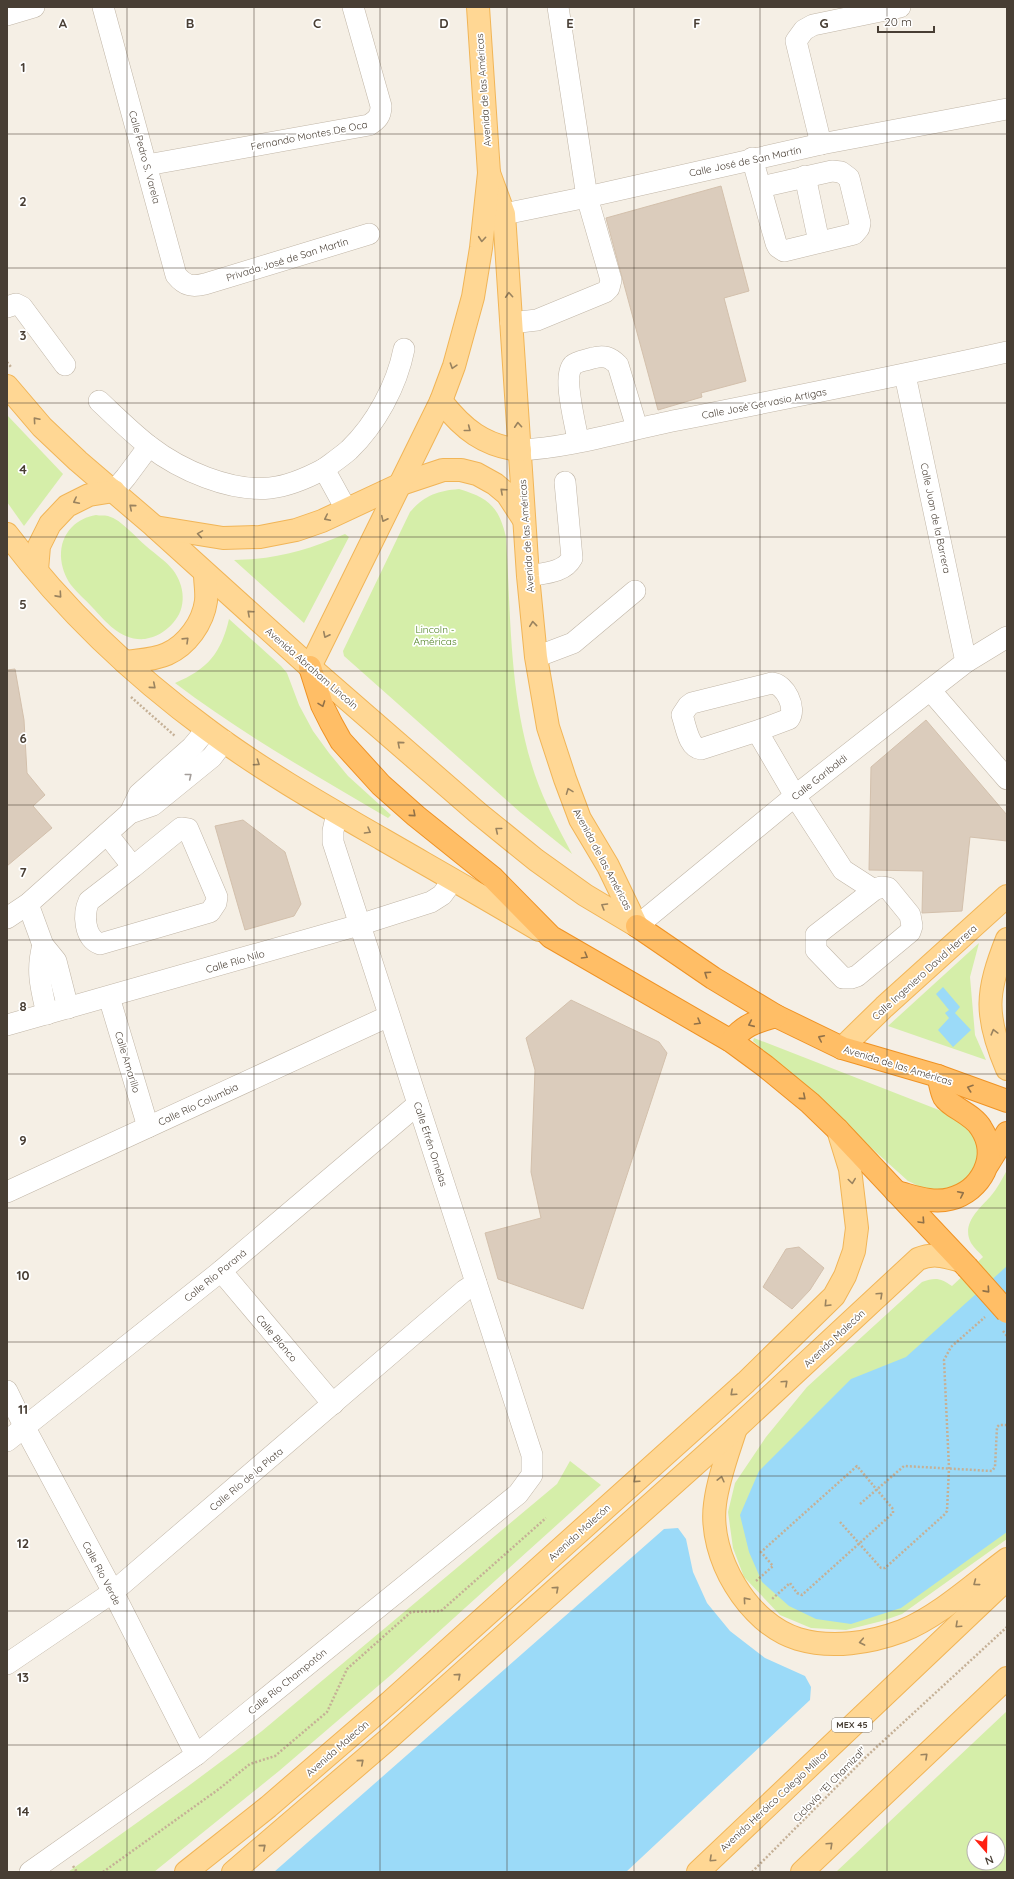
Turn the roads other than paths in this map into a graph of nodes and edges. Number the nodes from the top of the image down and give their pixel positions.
1 (34, 7) edge
2 (103, 7) edge
3 (353, 7) edge
4 (478, 7) edge
5 (558, 7) edge
6 (900, 7) edge
7 (7, 15) edge
8 (1007, 109) edge
9 (821, 144) junction
10 (752, 158) junction
11 (147, 165) junction
12 (806, 176) junction
13 (761, 187) junction
14 (587, 197) junction
15 (494, 214) junction
16 (369, 234) dead end
17 (819, 242) junction
18 (205, 284) joint
19 (7, 307) edge
20 (511, 323) junction
21 (404, 349) dead end
22 (1007, 352) edge
23 (65, 365) dead end
24 (905, 375) junction
25 (7, 386) edge
26 (99, 401) dead end
27 (441, 401) junction
28 (637, 428) junction
29 (578, 441) junction
30 (149, 446) junction
31 (520, 450) junction
32 (324, 469) junction
33 (565, 482) dead end
34 (401, 484) junction
35 (114, 491) junction
36 (346, 509) junction
37 (526, 522) junction
38 (155, 527) junction
39 (7, 534) edge
40 (37, 570) junction
41 (205, 574) junction
42 (528, 576) junction
43 (635, 591) dead end
44 (1007, 637) edge
45 (536, 657) junction
46 (125, 662) junction
47 (966, 662) junction
48 (310, 667) junction
49 (930, 690) junction
50 (757, 731) junction
51 (216, 735) junction
52 (1007, 779) edge
53 (795, 796) junction
54 (337, 813) junction
55 (106, 834) junction
56 (133, 867) junction
57 (453, 880) junction
58 (874, 890) junction
59 (1007, 896) edge
60 (28, 904) junction
61 (7, 918) edge
62 (359, 925) junction
63 (637, 926) junction
64 (551, 937) junction
65 (1007, 939) edge
66 (43, 946) junction
67 (109, 997) junction
68 (68, 1008) junction
69 (47, 1014) junction
70 (389, 1016) junction
71 (776, 1016) junction
72 (7, 1025) edge
73 (731, 1041) junction
74 (842, 1048) junction
75 (1007, 1069) edge
76 (938, 1076) junction
77 (1007, 1101) edge
78 (418, 1104) junction
79 (148, 1127) junction
80 (838, 1130) junction
81 (1007, 1133) edge
82 (988, 1164) junction
83 (7, 1192) edge
84 (896, 1192) junction
85 (962, 1263) junction
86 (220, 1271) junction
87 (476, 1283) junction
88 (999, 1312) edge
89 (7, 1392) edge
90 (333, 1404) junction
91 (25, 1428) junction
92 (736, 1428) junction
93 (7, 1440) edge
94 (532, 1475) joint
95 (1007, 1559) edge
96 (1007, 1578) edge
97 (113, 1592) junction
98 (7, 1664) edge
99 (1007, 1678) edge
100 (196, 1755) junction
101 (30, 1872) edge
102 (186, 1872) edge
103 (233, 1872) edge
104 (698, 1872) edge
105 (802, 1872) edge

1 - 7 street
2 - 11 street, Calle Pedro S. Varela
3 - 11 street, Fernando Montes De Oca
4 - 15 main road, Avenida de las Américas
5 - 14 street
6 - 9 street
8 - 9 street, Calle José de San Martín
9 - 10 street, Calle José de San Martín
10 - 13 street
10 - 14 street, Calle José de San Martín
11 - 18 street, Calle Pedro S. Varela
12 - 13 street
12 - 17 street
12 - 17 street
13 - 17 street
14 - 15 street, Calle José de San Martín
14 - 20 street
20 -> 15 main road, Avenida de las Américas
15 -> 27 main road, Avenida de las Américas
16 - 18 street, Privada José de San Martín
19 - 23 street
31 -> 20 main road, Avenida de las Américas
21 - 32 street
22 - 24 street, Calle José Gervasio Artigas
24 - 28 street, Calle José Gervasio Artigas
24 - 47 street, Calle Juan de la Barrera
35 -> 25 main road, Avenida Abraham Lincoln
26 - 30 street
27 -> 31 main road
27 - 34 main road, Avenida de las Américas
28 - 29 street, Calle José Gervasio Artigas
28 - 29 street
29 - 31 street, Calle José Gervasio Artigas
30 - 32 street
30 - 35 street
31 - 37 main road, Avenida de las Américas
32 - 36 street
33 - 42 street
34 - 36 main road
37 -> 34 main road
34 -> 48 main road, Avenida de las Américas
38 -> 35 main road, Avenida Abraham Lincoln
35 -> 40 main road
36 -> 38 main road
37 - 42 main road, Avenida de las Américas
38 - 41 main road, Avenida Abraham Lincoln
39 - 40 main road
40 -> 46 main road
46 -> 41 main road
48 -> 41 main road, Avenida Abraham Lincoln
45 -> 42 main road, Avenida de las Américas
43 - 45 street
44 - 47 street, Calle Garibaldi
63 -> 45 main road, Avenida de las Américas
46 -> 51 main road
47 - 49 street, Calle Garibaldi
63 -> 48 main road, Avenida Abraham Lincoln
48 -> 64 highway
49 - 52 street
49 - 53 street, Calle Garibaldi
50 - 50 street
50 - 53 street
51 -> 54 main road
51 - 55 street
53 - 58 street
53 - 63 street, Calle Garibaldi
54 -> 57 main road
54 - 62 street, Calle Efrén Ornelas
55 - 56 street
55 - 60 street
56 - 56 street
57 - 62 street, Calle Río Nilo
57 - 64 main road
58 - 58 street
59 - 74 main road, Calle Ingeniero David Herrera
60 - 61 street
60 - 66 street
62 - 67 street, Calle Río Nilo
62 - 70 street, Calle Efrén Ornelas
71 -> 63 highway, Avenida de las Américas
64 -> 73 highway
75 -> 65 main road
66 - 68 street
66 - 69 street
67 - 68 street, Calle Río Nilo
67 - 79 street, Calle Amarillo
68 - 69 street, Calle Río Nilo
69 - 72 street, Calle Río Nilo
70 - 78 street, Calle Efrén Ornelas
70 - 79 street, Calle Río Columbia
71 -> 73 highway
74 -> 71 highway, Avenida de las Américas
73 -> 80 highway
74 - 76 highway, Avenida de las Américas
77 -> 76 highway, Avenida de las Américas
76 - 82 highway
78 - 86 street, Calle Río Paraná
78 - 87 street, Calle Efrén Ornelas
79 - 83 street, Calle Río Columbia
80 - 84 highway
80 -> 102 main road, Avenida Malecón
81 - 82 highway
84 -> 82 highway
84 -> 85 highway
85 -> 88 highway, bridge
92 -> 85 main road, Avenida Malecón
86 - 90 street, Calle Blanco
86 - 91 street, Calle Río Paraná
87 - 90 street, Calle Río de la Plata
87 - 94 street, Calle Efrén Ornelas
89 - 91 street, Calle Río Verde
90 - 97 street, Calle Río de la Plata
91 - 93 street, Calle Río Paraná
91 - 97 street, Calle Río Verde
95 -> 92 main road
103 -> 92 main road, Avenida Malecón
94 - 100 street, Calle Río Champotón
96 -> 104 main road, Avenida Heróico Colegio Militar / MEX 45
97 - 98 street, Calle Río de la Plata
97 - 100 street, Calle Río Verde
105 -> 99 main road
100 - 101 street, Calle Río Champotón

